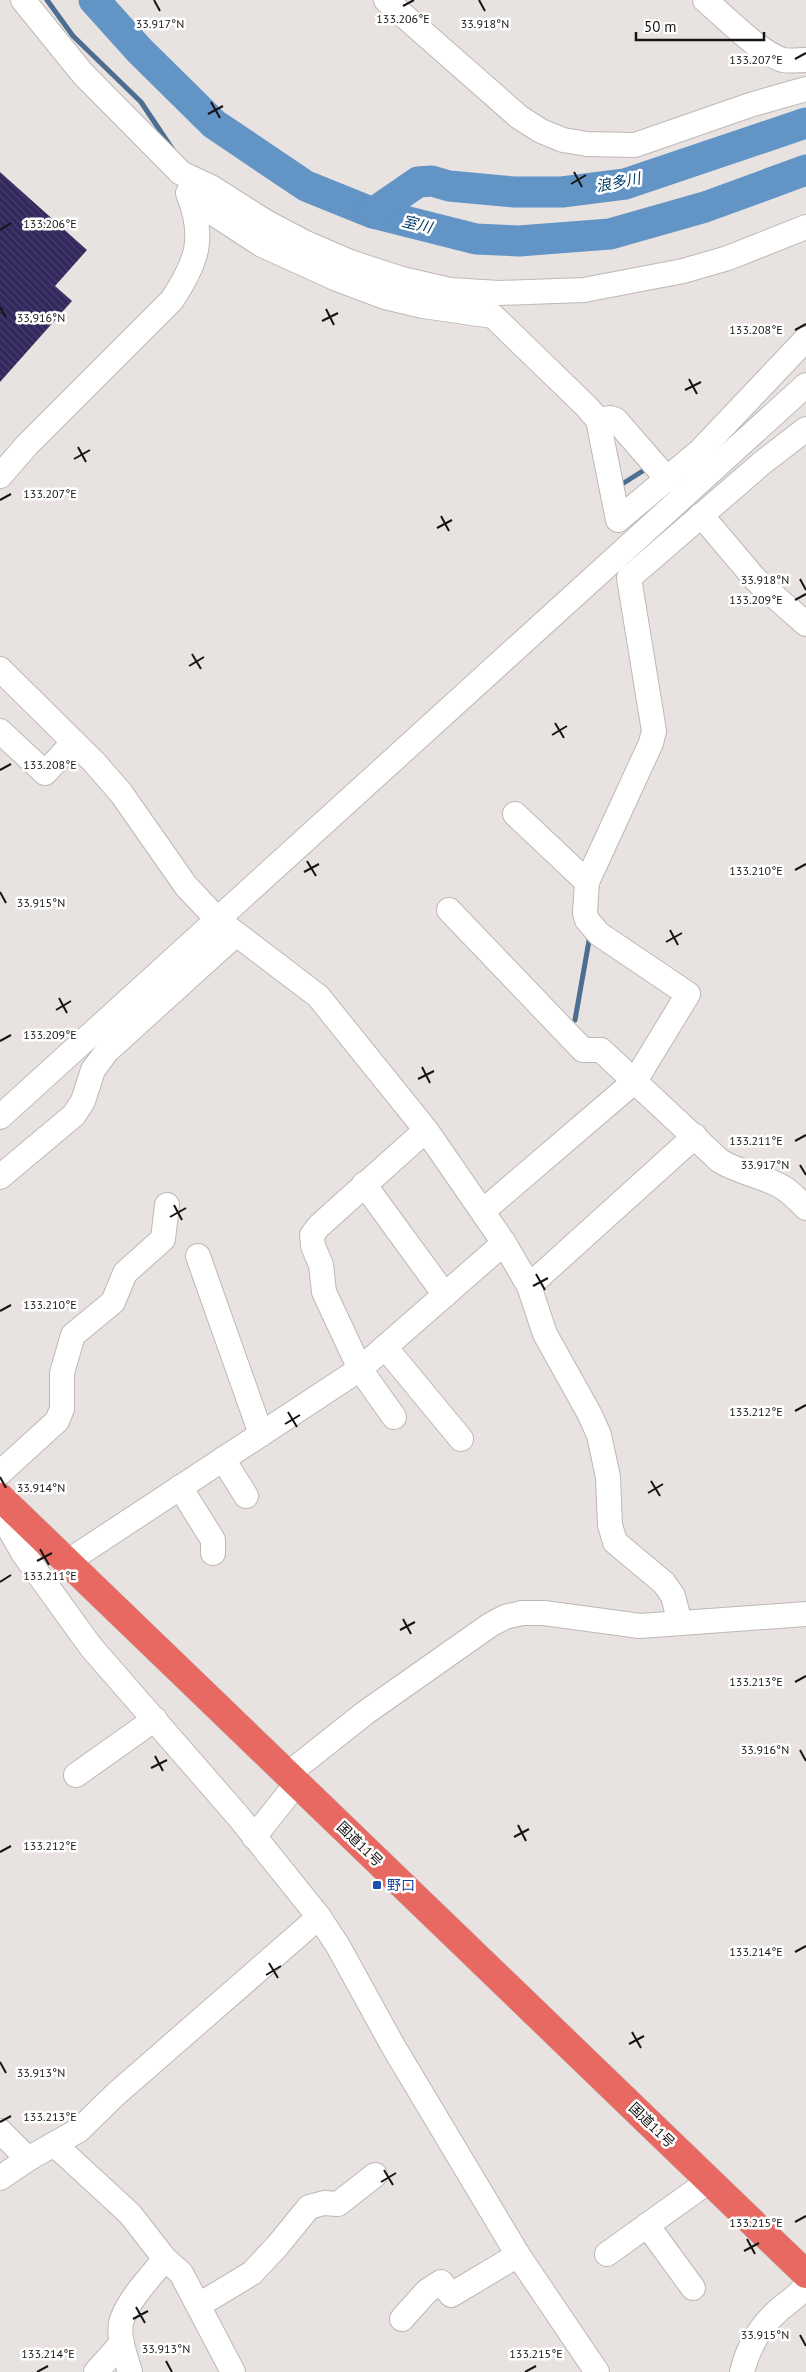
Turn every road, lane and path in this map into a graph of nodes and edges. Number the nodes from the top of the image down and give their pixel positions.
1 (23, 0) edge
2 (386, 0) edge
3 (705, 0) edge
4 (806, 60) edge
5 (806, 89) edge
6 (181, 173) junction
7 (192, 203) junction
8 (806, 227) edge
9 (806, 339) edge
10 (799, 391) edge
11 (598, 420) junction
12 (806, 429) edge
13 (0, 476) edge
14 (668, 480) junction
15 (642, 500) junction
16 (700, 515) junction
17 (659, 518) junction
18 (676, 537) junction
19 (806, 624) edge
20 (0, 669) edge
21 (0, 731) edge
22 (74, 742) junction
23 (514, 814) dead end
24 (587, 882) junction
25 (450, 910) dead end
26 (218, 920) junction
27 (236, 934) junction
28 (635, 1081) junction
29 (0, 1117) edge
30 (426, 1130) junction
31 (695, 1136) junction
32 (0, 1177) edge
33 (364, 1184) junction
34 (167, 1205) dead end
35 (806, 1208) edge
36 (483, 1211) junction
37 (504, 1243) junction
38 (198, 1256) dead end
39 (529, 1286) junction
40 (445, 1295) junction
41 (385, 1347) junction
42 (360, 1369) junction
43 (394, 1417) dead end
44 (262, 1434) junction
45 (461, 1440) dead end
46 (223, 1459) junction
47 (0, 1473) edge
48 (180, 1487) junction
49 (246, 1496) dead end
50 (0, 1497) edge
51 (3, 1526) edge
52 (213, 1553) dead end
53 (67, 1562) junction
54 (806, 1614) edge
55 (680, 1623) junction
56 (156, 1719) junction
57 (76, 1775) dead end
58 (292, 1778) junction
59 (254, 1837) junction
60 (318, 1917) junction
61 (0, 2131) edge
62 (54, 2144) junction
63 (28, 2159) junction
64 (375, 2175) dead end
65 (0, 2178) edge
66 (710, 2181) junction
67 (647, 2225) junction
68 (607, 2254) dead end
69 (518, 2255) junction
70 (165, 2259) junction
71 (806, 2274) edge
72 (806, 2286) edge
73 (693, 2288) dead end
74 (199, 2305) junction
75 (402, 2319) dead end
76 (122, 2342) junction
77 (96, 2372) edge
78 (130, 2372) edge
79 (233, 2372) edge
80 (597, 2372) edge
81 (742, 2372) edge

1 - 6 street
2 - 5 street
3 - 4 street
6 - 7 street
6 - 8 street
7 - 11 street
7 - 13 street
9 - 14 street
10 - 17 street
11 - 14 street
11 - 15 street
12 - 16 street
14 - 15 street
15 - 17 street
16 - 18 street
16 - 19 street
17 - 18 street
17 - 26 street
18 - 24 street
20 - 22 street
21 - 22 street
22 - 26 street
23 - 24 street
24 - 28 street
25 - 28 street
26 - 27 street
26 - 29 street
27 - 30 street
27 - 32 street
28 - 31 street
28 - 36 street
30 - 33 street
30 - 36 street
31 - 35 street
31 - 39 street
33 - 40 street
33 - 42 street
34 - 47 street
36 - 37 street
37 - 39 street
37 - 40 street
38 - 44 street
39 - 55 street
40 - 41 street
41 - 42 street
41 - 45 street
42 - 43 street
42 - 44 street
44 - 46 street
46 - 48 street
46 - 49 street
48 - 52 street
48 - 53 street
50 - 53 highway, 国道11号
51 - 56 street
53 - 58 highway, 国道11号
54 - 55 street
55 - 58 street
56 - 57 street
56 - 59 street
58 - 59 street
58 - 66 highway, 国道11号
59 - 60 street
60 - 62 street
60 - 69 street
61 - 63 street
62 - 63 street
62 - 70 street
63 - 65 street
64 - 74 street
66 - 67 street
66 - 71 highway, 国道11号
67 - 68 street
67 - 73 street
69 - 75 street
69 - 80 street
70 - 74 street
70 - 76 street
72 - 81 street
74 - 79 street
76 - 77 street
76 - 78 street

